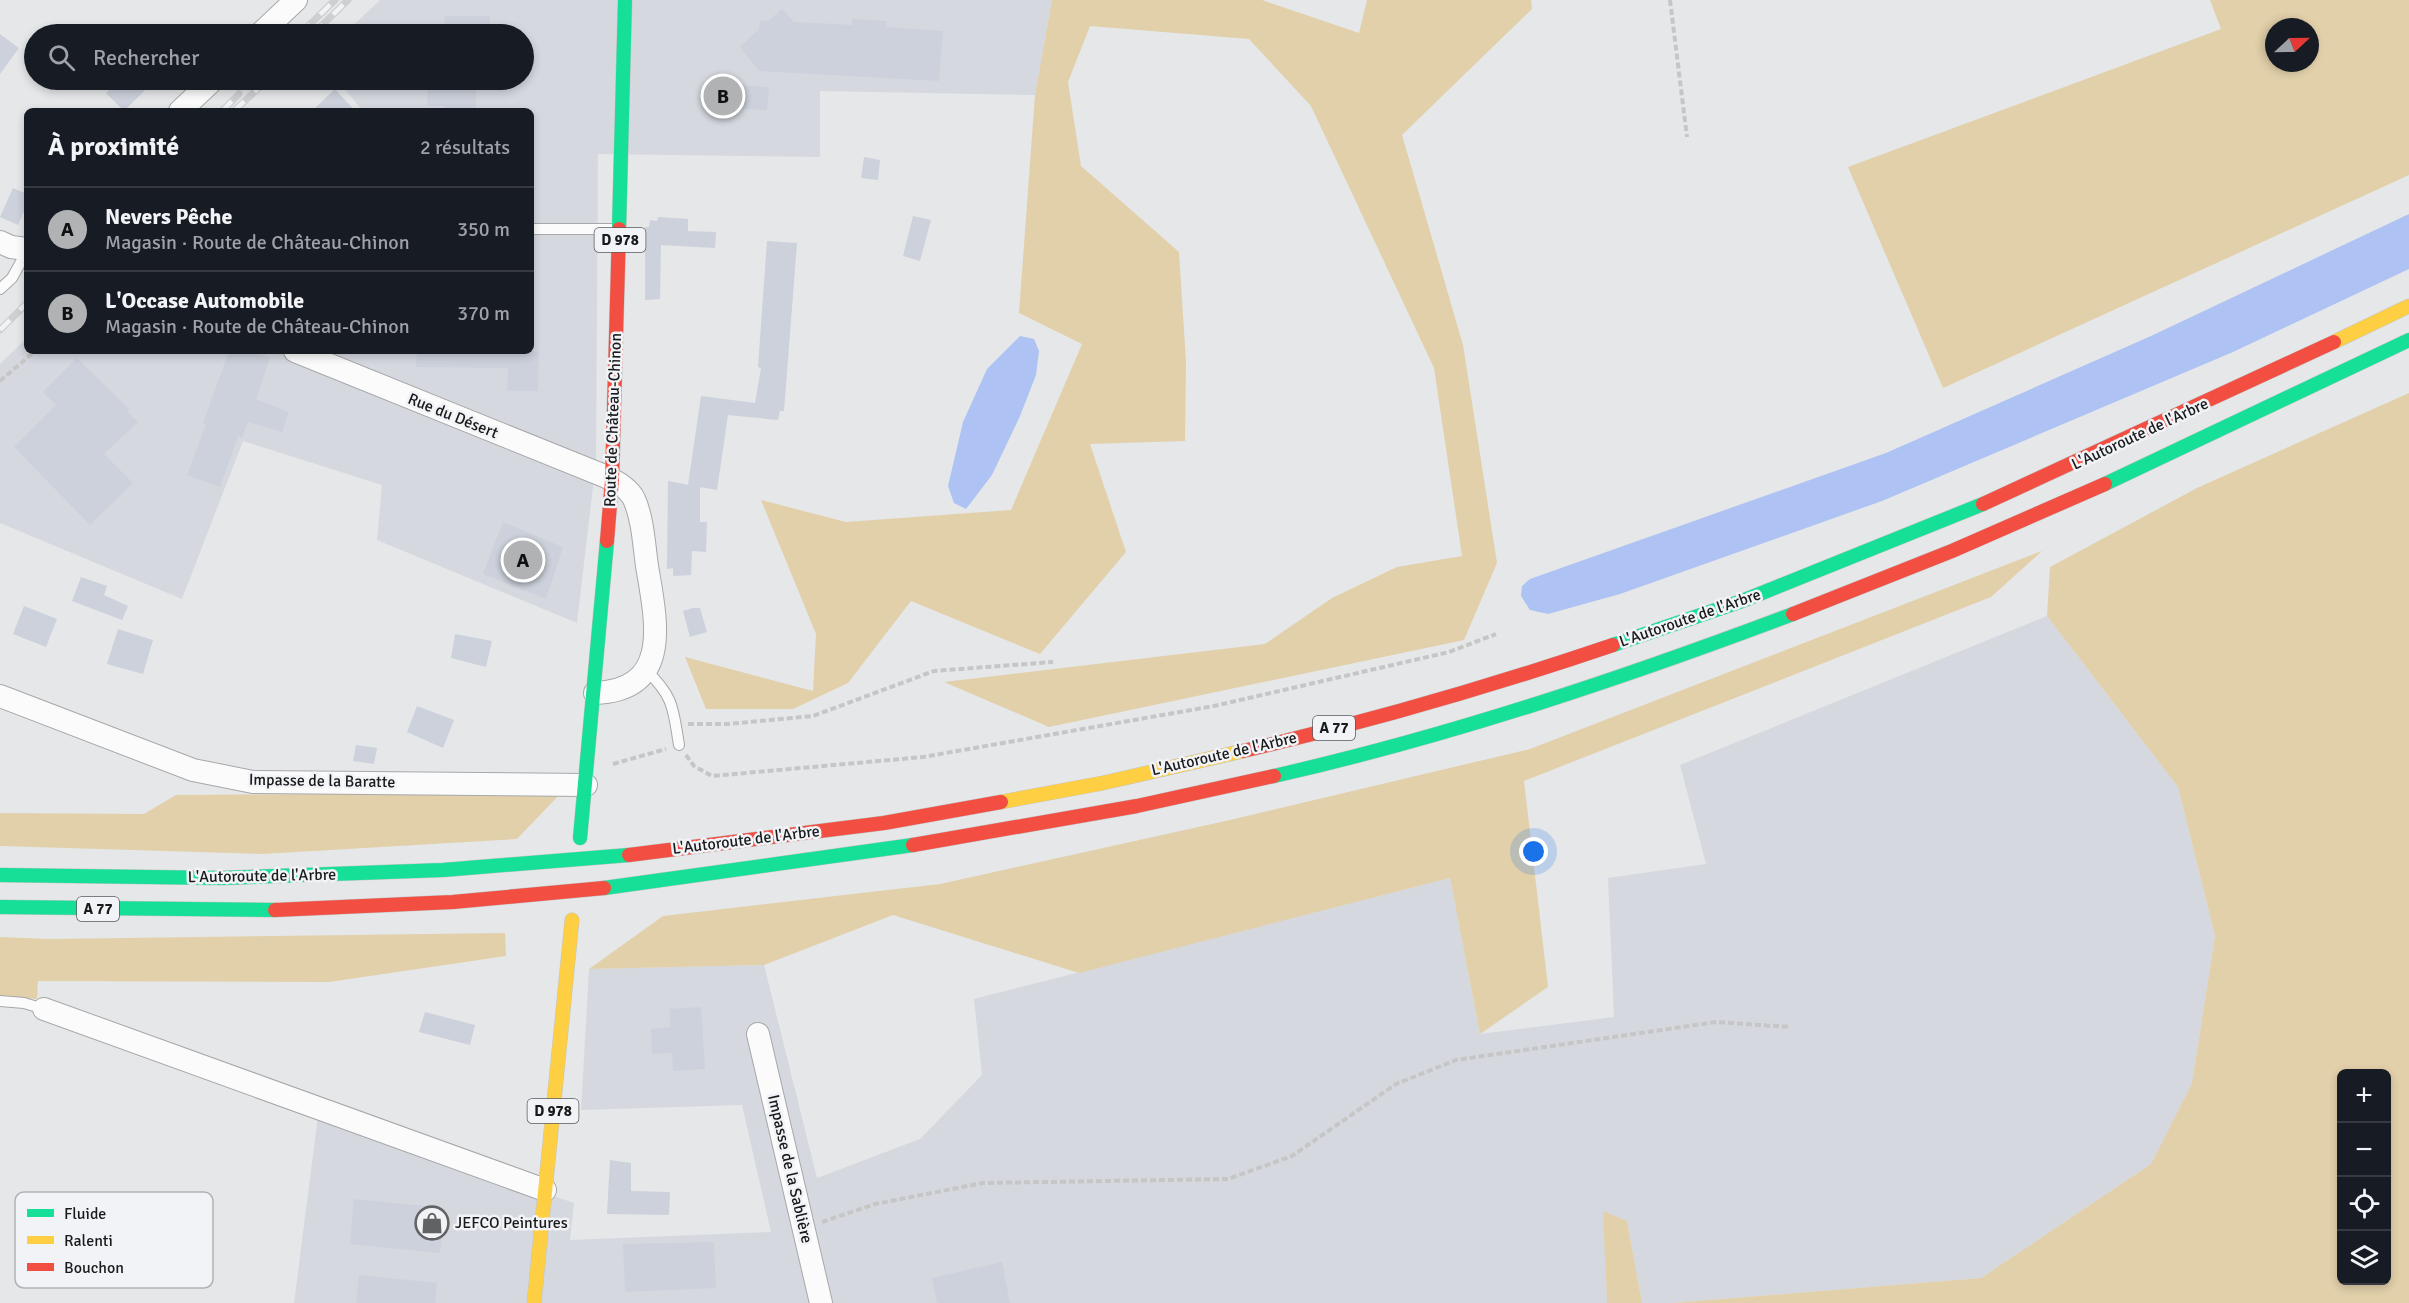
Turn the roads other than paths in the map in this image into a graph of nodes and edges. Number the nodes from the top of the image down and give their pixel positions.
1 (296, 0) edge
2 (625, 0) edge
3 (271, 24) edge
4 (202, 90) edge
5 (183, 108) edge
6 (534, 229) edge
7 (620, 229) junction
8 (0, 242) edge
9 (24, 249) edge
10 (24, 256) edge
11 (0, 289) edge
12 (2409, 306) edge
13 (2409, 340) edge
14 (302, 354) edge
15 (612, 480) junction
16 (646, 670) junction
17 (595, 693) junction
18 (0, 696) edge
19 (679, 745) road end
20 (587, 778) junction
21 (580, 838) dead end
22 (0, 874) edge
23 (0, 907) edge
24 (572, 920) dead end
25 (0, 1001) edge
26 (44, 1010) joint
27 (758, 1034) dead end
28 (545, 1190) junction
29 (534, 1303) edge
30 (821, 1303) edge

1 - 3 street
2 - 7 main road, Route de Château-Chinon / D 978
4 - 5 street
6 - 7 lane
7 - 15 main road, Route de Château-Chinon / D 978
8 - 9 street
10 - 11 lane
12 - 22 main road, L'Autoroute de l'Arbre / A 77
13 - 23 main road, L'Autoroute de l'Arbre / A 77
14 - 15 street, Rue du Désert
15 - 16 street
15 - 17 main road, Route de Château-Chinon / D 978
16 - 17 street
16 - 19 lane
17 - 20 main road, Route de Château-Chinon / D 978
18 - 20 street, Impasse de la Baratte
20 - 21 main road, Route de Château-Chinon / D 978
24 - 28 main road, D 978
25 - 26 lane
26 - 28 street
27 - 30 street, Impasse de la Sablière
28 - 29 main road, D 978

